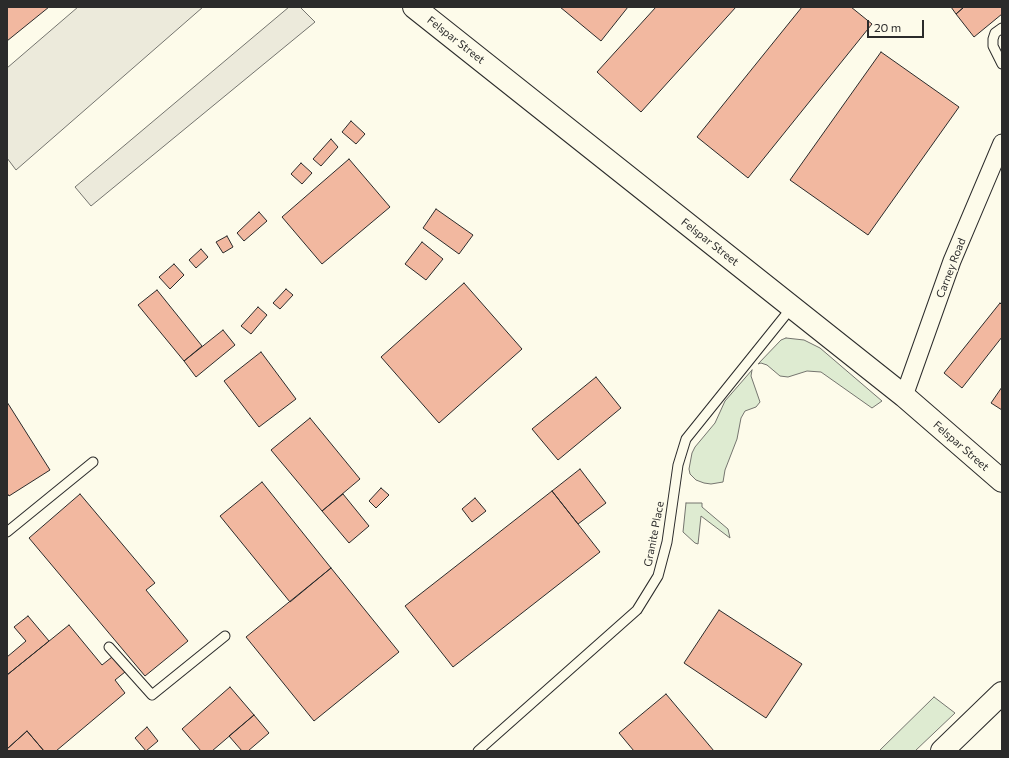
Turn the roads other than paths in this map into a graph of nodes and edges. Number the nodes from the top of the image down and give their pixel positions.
1 (414, 7) edge
2 (1002, 28) edge
3 (1002, 64) edge
4 (1002, 143) edge
5 (792, 307) junction
6 (904, 396) junction
7 (93, 462) dead end
8 (1002, 481) edge
9 (7, 532) edge
10 (225, 636) dead end
11 (109, 647) dead end
12 (1002, 693) edge
13 (478, 751) edge
14 (942, 751) edge

1 - 5 main road, Felspar Street
2 - 3 lane
4 - 6 street, Carney Road
5 - 6 main road, Felspar Street
5 - 13 lane, Granite Place
6 - 8 main road, Felspar Street
7 - 9 lane
10 - 11 lane
12 - 14 main road

